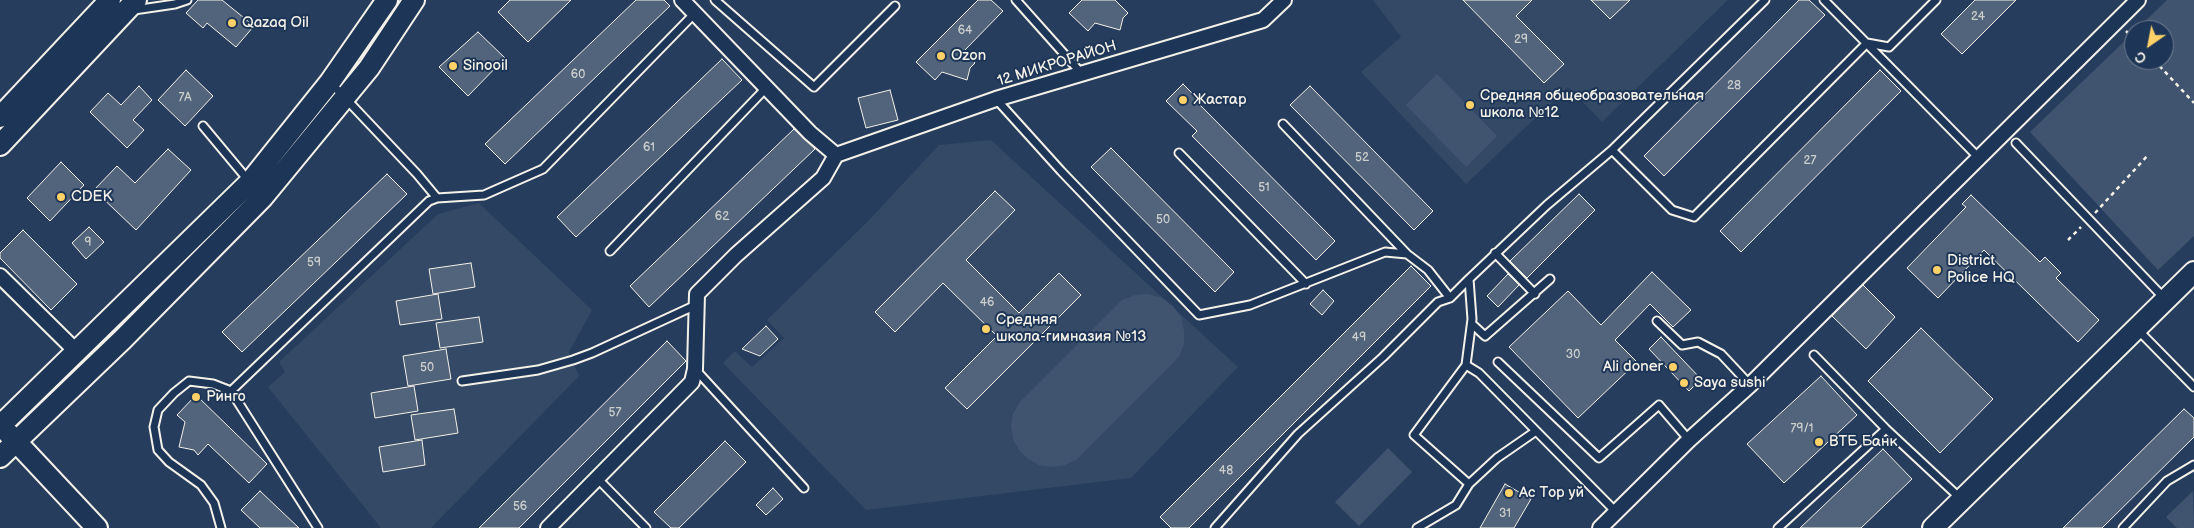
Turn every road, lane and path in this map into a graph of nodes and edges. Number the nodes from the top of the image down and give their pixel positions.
1 (187, 0) edge
2 (387, 0) edge
3 (414, 0) edge
4 (682, 0) edge
5 (715, 0) edge
6 (1016, 0) edge
7 (1284, 0) edge
8 (1765, 0) edge
9 (1824, 0) edge
10 (1936, 0) edge
11 (2138, 0) edge
12 (120, 3) edge
13 (895, 6) dead end
14 (694, 14) junction
15 (1867, 43) junction
16 (2163, 70) edge
17 (1082, 74) junction
18 (330, 82) junction
19 (766, 88) junction
20 (346, 97) junction
21 (996, 99) junction
22 (2194, 103) edge
23 (0, 117) edge
24 (1283, 124) dead end
25 (203, 126) dead end
26 (2, 141) edge
27 (2016, 143) dead end
28 (1612, 150) junction
29 (1178, 153) dead end
30 (2149, 154) dead end
31 (836, 155) junction
32 (1978, 158) junction
33 (257, 190) junction
34 (437, 198) junction
35 (2089, 220) junction
36 (2068, 240) dead end
37 (610, 251) dead end
38 (1495, 253) junction
39 (1407, 254) junction
40 (2194, 272) edge
41 (0, 276) edge
42 (1550, 278) dead end
43 (1469, 279) junction
44 (1306, 284) junction
45 (1535, 294) junction
46 (1450, 298) junction
47 (2166, 300) junction
48 (697, 305) junction
49 (1657, 321) dead end
50 (1472, 324) junction
51 (2137, 329) junction
52 (76, 352) junction
53 (1814, 355) dead end
54 (1498, 362) dead end
55 (1466, 365) junction
56 (695, 369) junction
57 (462, 381) dead end
58 (1750, 386) junction
59 (2194, 387) edge
60 (231, 391) junction
61 (0, 426) edge
62 (1886, 429) junction
63 (1536, 432) junction
64 (1689, 440) junction
65 (16, 441) junction
66 (0, 457) edge
67 (2194, 465) edge
68 (596, 478) junction
69 (1469, 484) junction
70 (804, 488) dead end
71 (1962, 500) junction
72 (1616, 512) junction
73 (98, 528) edge
74 (221, 528) edge
75 (318, 528) edge
76 (548, 528) edge
77 (646, 528) edge
78 (1215, 528) edge
79 (1417, 528) edge
80 (1600, 528) edge
81 (1778, 528) edge
82 (1933, 528) edge
83 (2123, 528) edge

1 - 12 lane
2 - 18 main road
3 - 20 main road
4 - 14 street
5 - 13 lane
6 - 17 lane
7 - 17 street, 12 МИКРОРАЙОН
8 - 28 lane
9 - 15 lane
10 - 15 lane
11 - 32 street
12 - 23 main road
12 - 26 main road
14 - 19 street
14 - 34 lane
15 - 28 lane
15 - 32 lane
16 - 22 path
17 - 21 street, 12 МИКРОРАЙОН
18 - 20 lane
18 - 33 main road
19 - 31 street
19 - 37 lane
20 - 33 main road
20 - 34 lane
21 - 31 street, 12 МИКРОРАЙОН
21 - 44 lane
24 - 39 lane
25 - 33 lane
27 - 35 lane
28 - 38 lane
29 - 44 lane
30 - 35 path
31 - 48 street
32 - 58 street
33 - 52 main road
33 - 65 main road
34 - 60 lane
35 - 36 path
35 - 47 lane
38 - 43 lane
38 - 45 lane
39 - 44 lane
39 - 46 lane
40 - 47 main road
41 - 52 street
42 - 45 lane
43 - 46 lane
43 - 50 lane
45 - 50 lane
46 - 78 lane
47 - 51 main road
48 - 56 street
48 - 57 lane
49 - 58 lane
50 - 55 lane
51 - 59 lane
51 - 71 main road
52 - 61 main road
53 - 62 lane
54 - 64 lane
55 - 63 lane
55 - 69 lane
56 - 68 street
56 - 70 lane
58 - 64 street
60 - 74 lane
60 - 75 lane
61 - 65 main road
62 - 71 lane
62 - 81 lane
63 - 69 lane
63 - 72 lane
64 - 72 street
65 - 66 main road
65 - 73 main road
67 - 83 lane
68 - 76 street
68 - 77 lane
69 - 79 lane
71 - 82 main road
72 - 80 street

